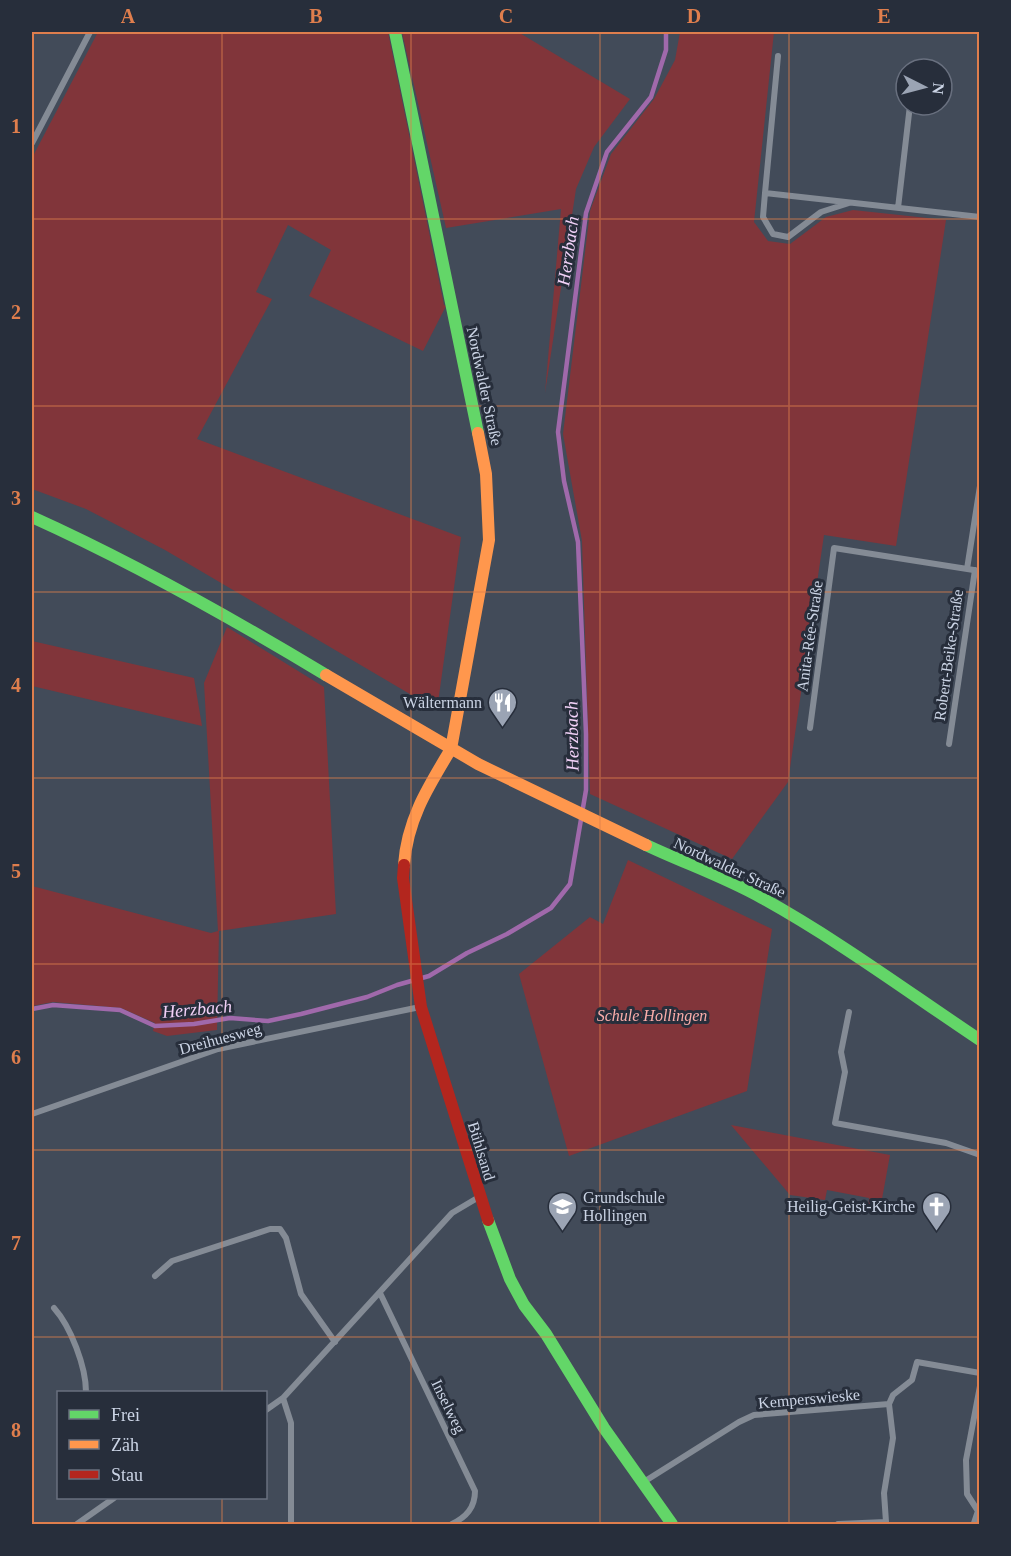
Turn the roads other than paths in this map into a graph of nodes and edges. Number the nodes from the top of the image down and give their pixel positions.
1 (90, 32) edge
2 (395, 32) edge
3 (778, 56) dead end
4 (909, 117) edge
5 (32, 143) edge
6 (765, 193) junction
7 (849, 203) junction
8 (898, 208) junction
9 (980, 217) edge
10 (980, 486) edge
11 (32, 517) edge
12 (967, 569) junction
13 (977, 571) edge
14 (810, 728) dead end
15 (949, 744) dead end
16 (452, 749) junction
17 (421, 1007) junction
18 (849, 1012) dead end
19 (980, 1040) edge
20 (32, 1114) edge
21 (980, 1155) edge
22 (479, 1197) junction
23 (155, 1276) dead end
24 (380, 1293) junction
25 (54, 1308) dead end
26 (335, 1342) junction
27 (980, 1373) edge
28 (980, 1386) edge
29 (86, 1391) edge
30 (283, 1398) junction
31 (889, 1404) junction
32 (267, 1409) edge
33 (642, 1484) junction
34 (111, 1499) edge
35 (887, 1523) edge
36 (974, 1523) edge
37 (77, 1524) edge
38 (291, 1524) edge
39 (452, 1524) edge
40 (672, 1524) edge
41 (838, 1524) edge

1 - 5 street
2 - 16 street, Nordwalder Straße
3 - 6 street
4 - 8 street
6 - 7 street
6 - 7 street
7 - 8 street
8 - 9 street
10 - 12 street
11 - 16 street, Nordwalder Straße
12 - 13 street
12 - 14 street, Anita-Rée-Straße
13 - 15 street, Robert-Beike-Straße
16 - 17 street, Bühlsand
16 - 19 street, Nordwalder Straße
17 - 20 street, Dreihuesweg
17 - 22 street, Bühlsand
18 - 21 street
22 - 24 street
22 - 33 street, Bühlsand
23 - 26 street
24 - 26 street
24 - 39 street, Inselweg
25 - 29 street
26 - 30 street
27 - 31 street
28 - 36 street
30 - 32 street
30 - 38 street
31 - 33 street, Kemperswieske
31 - 35 street
33 - 40 street, Bühlsand
34 - 37 street
35 - 41 street

